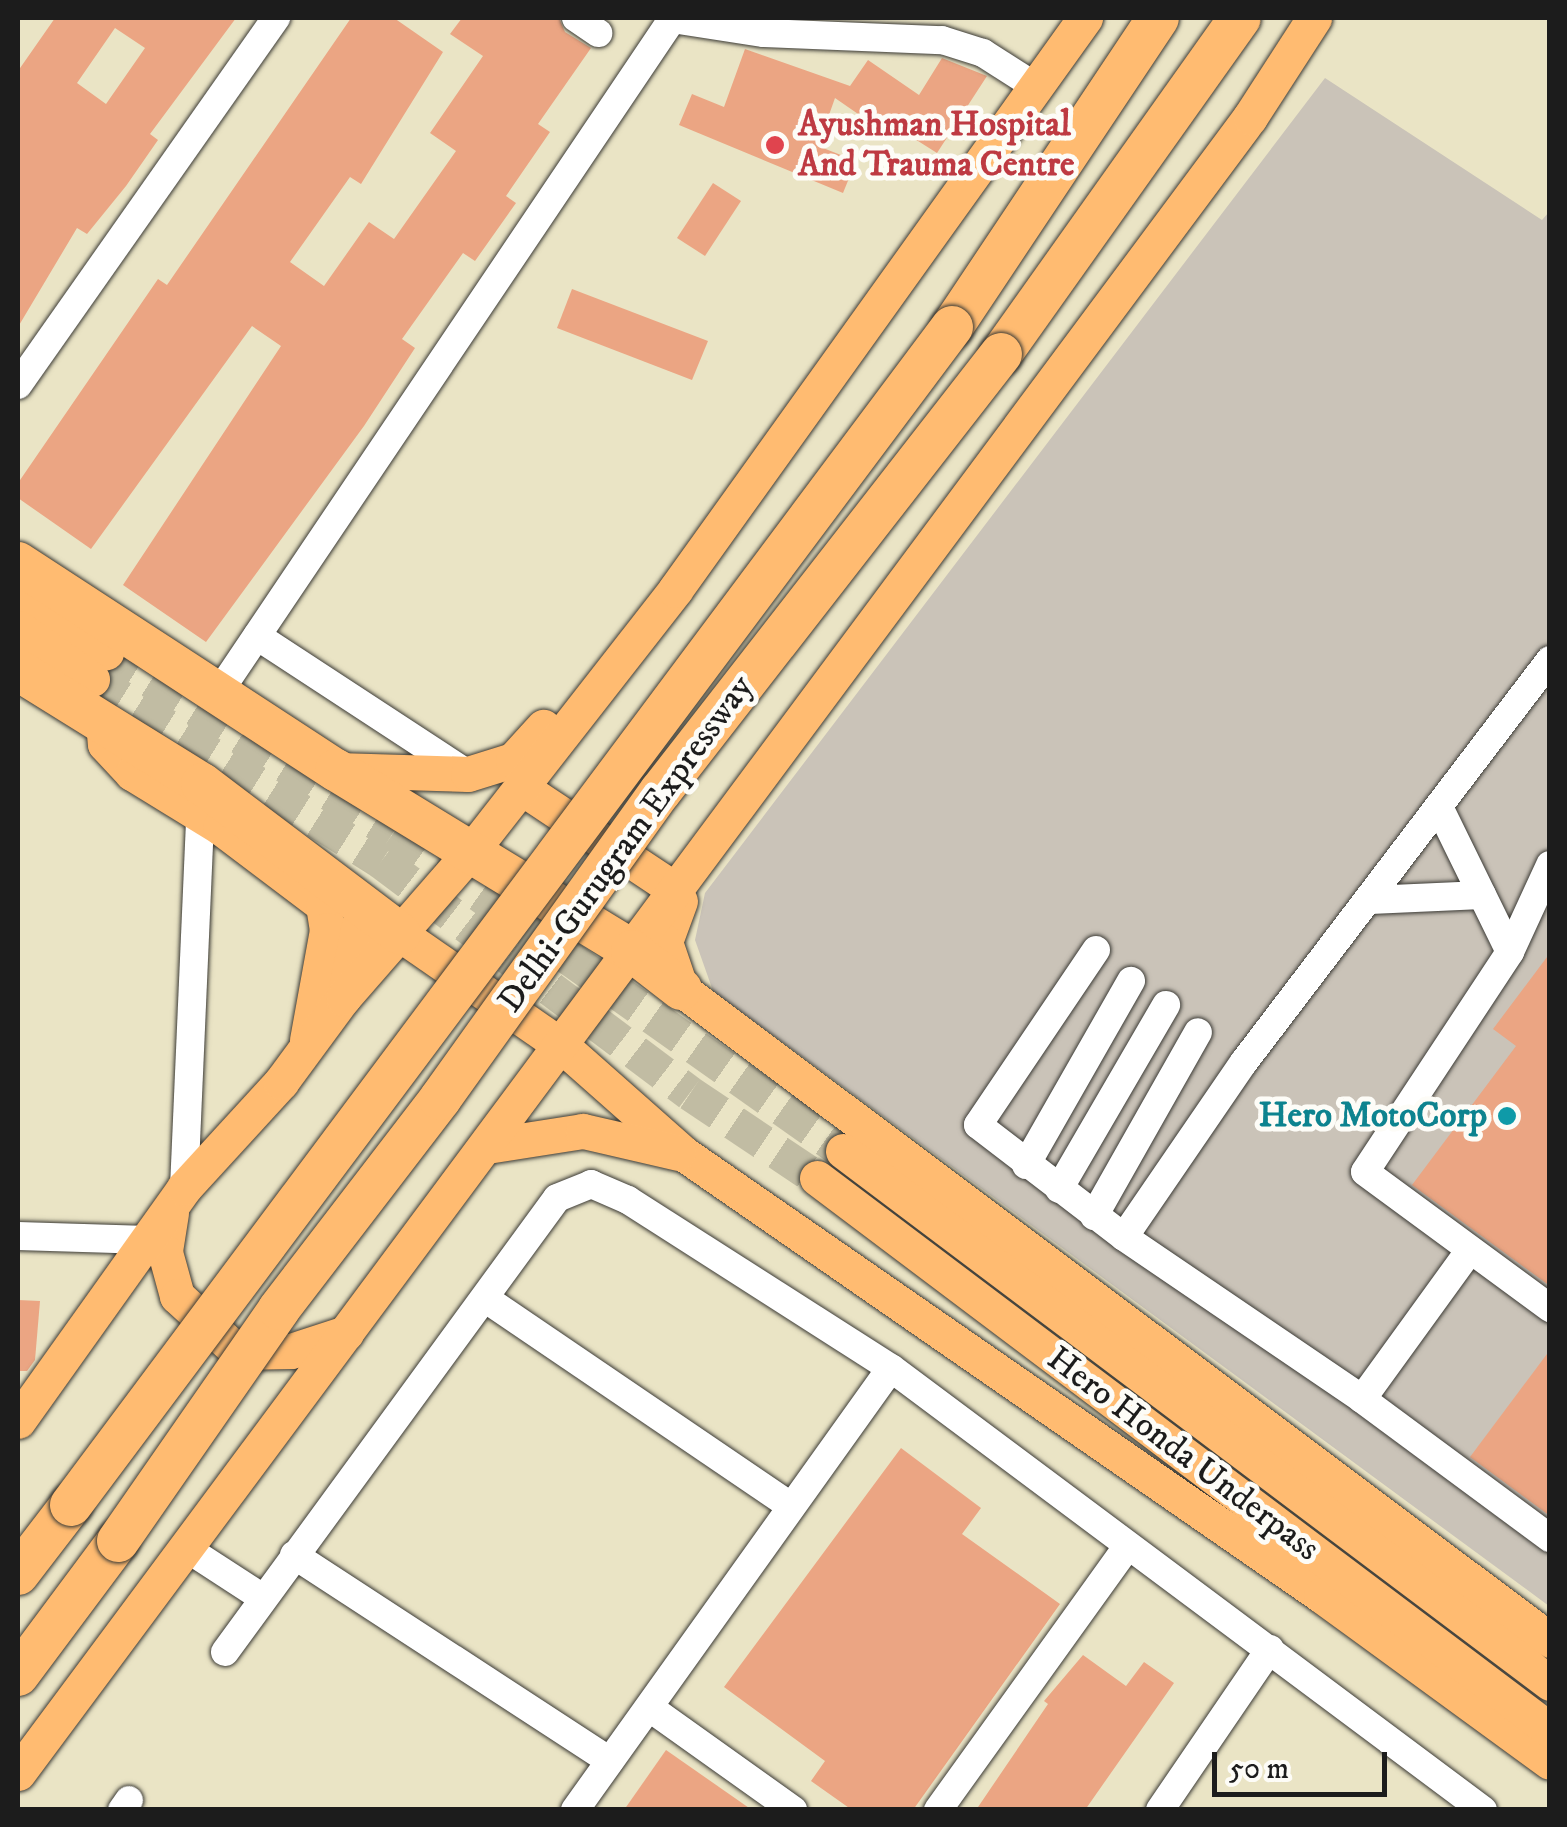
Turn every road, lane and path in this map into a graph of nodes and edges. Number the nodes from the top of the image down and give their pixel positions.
1 (276, 18) edge
2 (673, 18) edge
3 (1086, 18) edge
4 (1158, 18) edge
5 (1240, 18) edge
6 (1314, 18) edge
7 (1038, 88) junction
8 (18, 385) edge
9 (18, 563) edge
10 (18, 590) edge
11 (645, 625) junction
12 (18, 628) edge
13 (257, 636) junction
14 (1550, 660) edge
15 (18, 670) edge
16 (218, 695) junction
17 (102, 722) junction
18 (336, 770) junction
19 (468, 774) junction
20 (522, 788) junction
21 (1440, 810) junction
22 (200, 815) junction
23 (472, 850) junction
24 (1550, 866) edge
25 (684, 882) junction
26 (1482, 895) junction
27 (1370, 900) junction
28 (363, 906) junction
29 (400, 934) junction
30 (1096, 950) dead end
31 (632, 952) junction
32 (1510, 952) junction
33 (1131, 981) dead end
34 (680, 989) junction
35 (344, 998) junction
36 (1166, 1005) dead end
37 (1198, 1032) dead end
38 (562, 1046) junction
39 (305, 1051) junction
40 (487, 1146) junction
41 (843, 1150) tunnel mouth
42 (684, 1154) junction
43 (1026, 1165) junction
44 (817, 1178) tunnel mouth
45 (1060, 1189) junction
46 (178, 1198) junction
47 (1094, 1216) junction
48 (18, 1236) edge
49 (1124, 1237) junction
50 (148, 1240) junction
51 (1470, 1250) junction
52 (486, 1299) junction
53 (1550, 1308) edge
54 (346, 1332) junction
55 (891, 1368) junction
56 (1362, 1399) junction
57 (18, 1421) edge
58 (791, 1506) junction
59 (1550, 1538) edge
60 (186, 1548) junction
61 (1126, 1548) junction
62 (294, 1555) junction
63 (18, 1574) edge
64 (263, 1598) junction
65 (1550, 1640) edge
66 (1270, 1649) junction
67 (225, 1652) dead end
68 (18, 1675) edge
69 (1550, 1683) edge
70 (650, 1708) junction
71 (1550, 1730) edge
72 (610, 1761) junction
73 (1550, 1762) edge
74 (18, 1773) edge
75 (575, 1810) edge
76 (793, 1810) edge
77 (938, 1810) edge
78 (1160, 1810) edge
79 (1483, 1810) edge

1 - 8 street
2 - 7 street
2 - 13 street
3 - 7 main road
4 - 63 highway, Delhi-Gurugram Expressway, bridge
5 - 68 highway, Delhi-Gurugram Expressway, bridge
6 - 25 main road
7 - 11 main road
9 - 16 highway
10 - 12 main road
11 - 19 main road
11 - 20 main road
13 - 16 street
13 - 19 street
14 - 21 street
15 - 17 highway
16 - 18 highway
17 - 22 main road
17 - 28 highway
18 - 19 main road
18 - 23 highway
20 - 23 main road
20 - 25 main road
21 - 26 street
21 - 27 street
22 - 39 main road
22 - 46 street
23 - 29 main road
23 - 31 highway
24 - 32 street
25 - 31 main road
25 - 34 main road
26 - 27 street
26 - 32 street
27 - 49 street
28 - 29 highway
28 - 35 main road
29 - 35 main road
29 - 38 main road
30 - 43 street
31 - 34 highway
31 - 38 main road
32 - 51 street
33 - 43 street
34 - 65 main road
35 - 39 main road
36 - 45 street
37 - 47 street
38 - 40 main road
38 - 42 main road
39 - 46 main road
40 - 42 main road
40 - 54 main road
41 - 69 main road, Hero Honda Underpass
42 - 73 main road
43 - 45 street
44 - 71 main road, Hero Honda Underpass
45 - 47 street
46 - 50 main road
46 - 54 main road
47 - 49 street
48 - 50 street
49 - 56 street
50 - 57 main road
51 - 53 street
51 - 56 street
52 - 55 street
52 - 58 street
52 - 62 street
54 - 60 main road
55 - 58 street
55 - 61 street
56 - 59 street
58 - 70 street
60 - 64 street
60 - 74 main road
61 - 66 street
61 - 77 street
62 - 64 street
62 - 72 street
64 - 67 street
66 - 78 street
66 - 79 street
70 - 72 street
70 - 76 street
72 - 75 street

